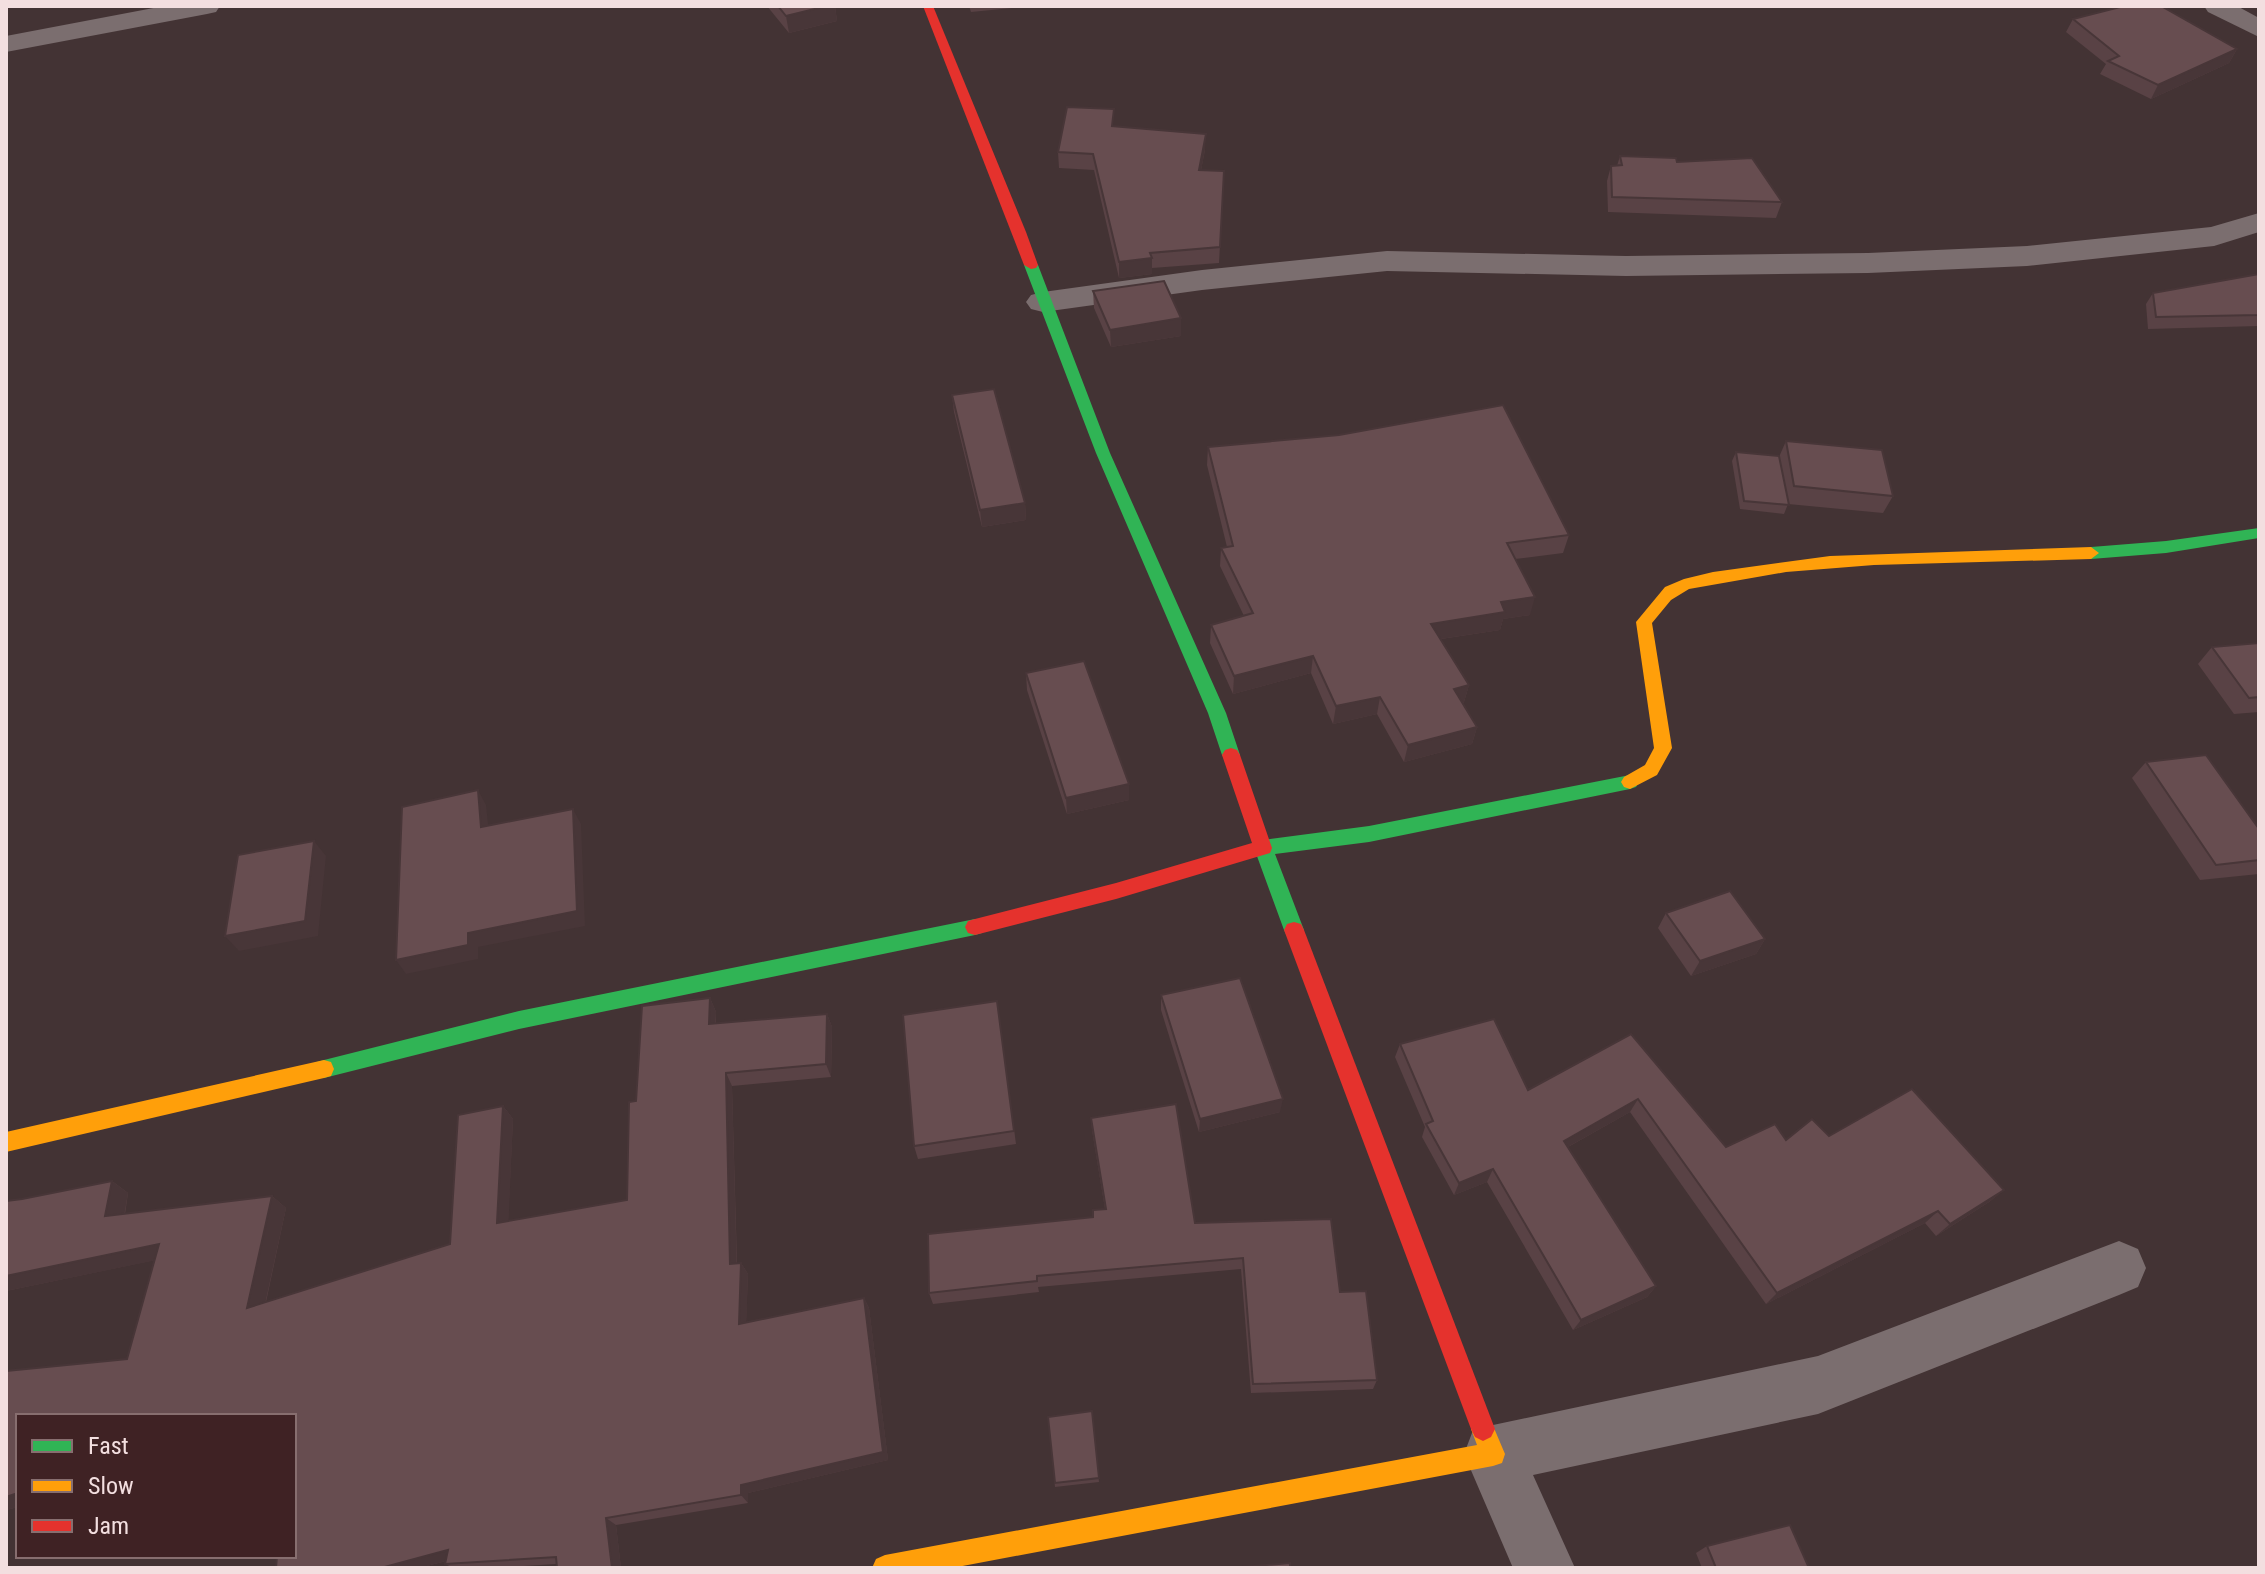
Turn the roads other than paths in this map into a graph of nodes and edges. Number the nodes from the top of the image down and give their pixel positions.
1 (207, 6) edge
2 (928, 6) edge
3 (2217, 6) edge
4 (2259, 29) edge
5 (6, 44) edge
6 (2259, 222) edge
7 (1043, 302) junction
8 (2259, 533) edge
9 (1263, 848) junction
10 (6, 1142) edge
11 (2119, 1268) dead end
12 (1493, 1454) junction
13 (885, 1568) edge
14 (1544, 1568) edge

1 - 5 street
2 - 7 street
3 - 4 street
6 - 7 street
7 - 9 street
8 - 9 street
9 - 10 street
9 - 12 street
11 - 12 street
12 - 13 street
12 - 14 street

